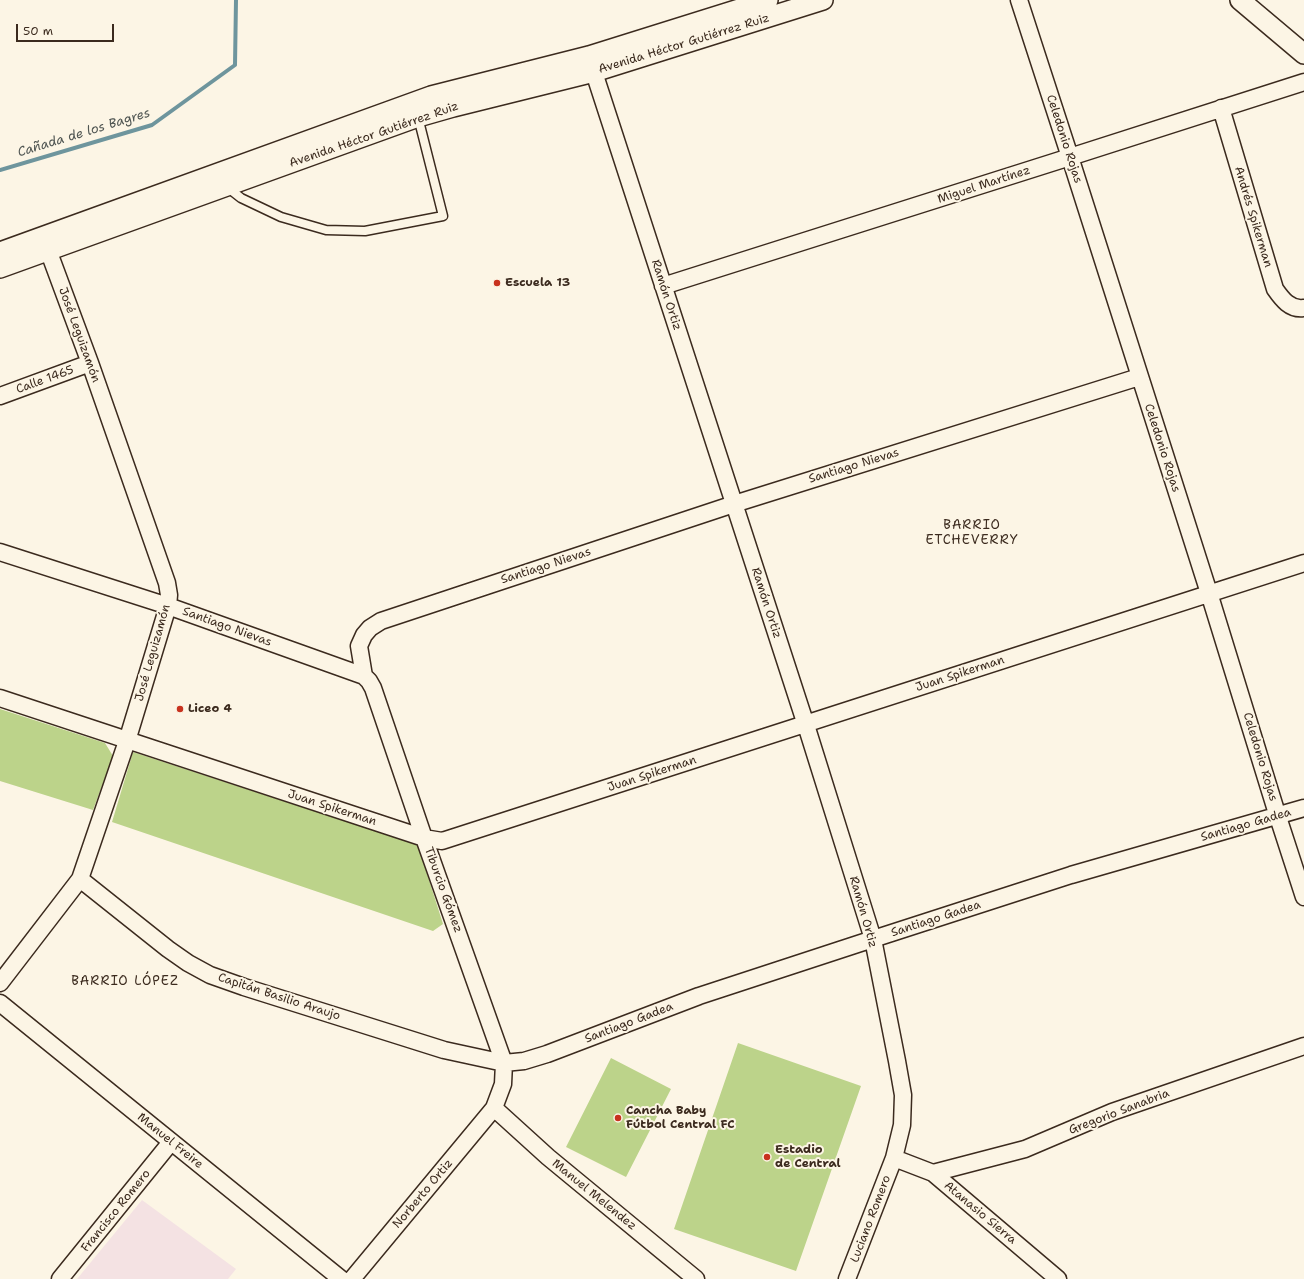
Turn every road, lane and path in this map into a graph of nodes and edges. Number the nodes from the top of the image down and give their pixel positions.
1 (768, 0) edge
2 (822, 0) edge
3 (1019, 0) edge
4 (1240, 0) edge
5 (1304, 54) edge
6 (592, 64) junction
7 (1304, 82) edge
8 (1221, 108) junction
9 (418, 117) junction
10 (1070, 157) junction
11 (226, 186) junction
12 (46, 244) junction
13 (0, 252) edge
14 (0, 268) edge
15 (663, 286) junction
16 (1304, 308) edge
17 (90, 363) junction
18 (1140, 377) junction
19 (0, 396) edge
20 (734, 504) junction
21 (0, 552) edge
22 (1304, 563) edge
23 (1209, 593) junction
24 (168, 606) junction
25 (364, 676) junction
26 (0, 698) edge
27 (806, 725) junction
28 (127, 741) junction
29 (1304, 808) edge
30 (1278, 817) junction
31 (424, 838) junction
32 (80, 879) junction
33 (1304, 897) edge
34 (873, 939) junction
35 (0, 983) edge
36 (0, 1003) edge
37 (1304, 1046) edge
38 (504, 1063) junction
39 (494, 1108) junction
40 (171, 1142) junction
41 (894, 1158) junction
42 (933, 1173) junction
43 (60, 1279) edge
44 (341, 1279) edge
45 (352, 1279) edge
46 (696, 1279) edge
47 (847, 1279) edge
48 (1058, 1279) edge

1 - 6 street, Avenida Héctor Gutiérrez Ruiz
2 - 6 street, Avenida Héctor Gutiérrez Ruiz
3 - 10 street, Celedonio Rojas
4 - 5 street
6 - 9 street, Avenida Héctor Gutiérrez Ruiz
6 - 12 street, Avenida Héctor Gutiérrez Ruiz
6 - 15 street, Ramón Ortiz
7 - 8 street, Miguel Martínez
8 - 10 street, Miguel Martínez
8 - 16 street, Andrés Spikerman
9 - 11 street, Avenida Héctor Gutiérrez Ruiz
9 - 11 lane
10 - 15 street, Miguel Martínez
10 - 18 street, Celedonio Rojas
11 - 12 street, Avenida Héctor Gutiérrez Ruiz
12 - 13 street, Avenida Héctor Gutiérrez Ruiz
12 - 14 street, Avenida Héctor Gutiérrez Ruiz
12 - 17 street, José Leguizamón
15 - 20 street, Ramón Ortiz
17 - 19 street, Calle 1465
17 - 24 street, José Leguizamón
18 - 20 street, Santiago Nievas
18 - 23 street, Celedonio Rojas
20 - 25 street, Santiago Nievas
20 - 27 street, Ramón Ortiz
21 - 24 street, Santiago Nievas
22 - 23 street, Juan Spikerman
23 - 27 street, Juan Spikerman
23 - 30 street, Celedonio Rojas
24 - 25 street, Santiago Nievas
24 - 28 street, José Leguizamón
25 - 31 street, Tiburcio Gómez
26 - 28 street, Juan Spikerman
27 - 31 street, Juan Spikerman
27 - 34 street, Ramón Ortiz
28 - 31 street, Juan Spikerman
28 - 32 street, José Leguizamón
29 - 30 street, Santiago Gadea
30 - 33 street, Celedonio Rojas
30 - 34 street, Santiago Gadea
31 - 38 street, Tiburcio Gómez
32 - 35 street, José Leguizamón
32 - 38 street, Capitán Basilio Araujo
34 - 38 street, Santiago Gadea
34 - 41 street, Ramón Ortiz
36 - 40 street, Manuel Freire
37 - 42 street, Gregorio Sanabria
38 - 39 street, Tiburcio Gómez
39 - 45 street, Norberto Ortiz
39 - 46 street, Manuel Melendez
40 - 43 street, Francisco Romero
40 - 44 street, Manuel Freire
41 - 42 street, Atanasio Sierra
41 - 47 street, Luciano Romero
42 - 48 street, Atanasio Sierra

